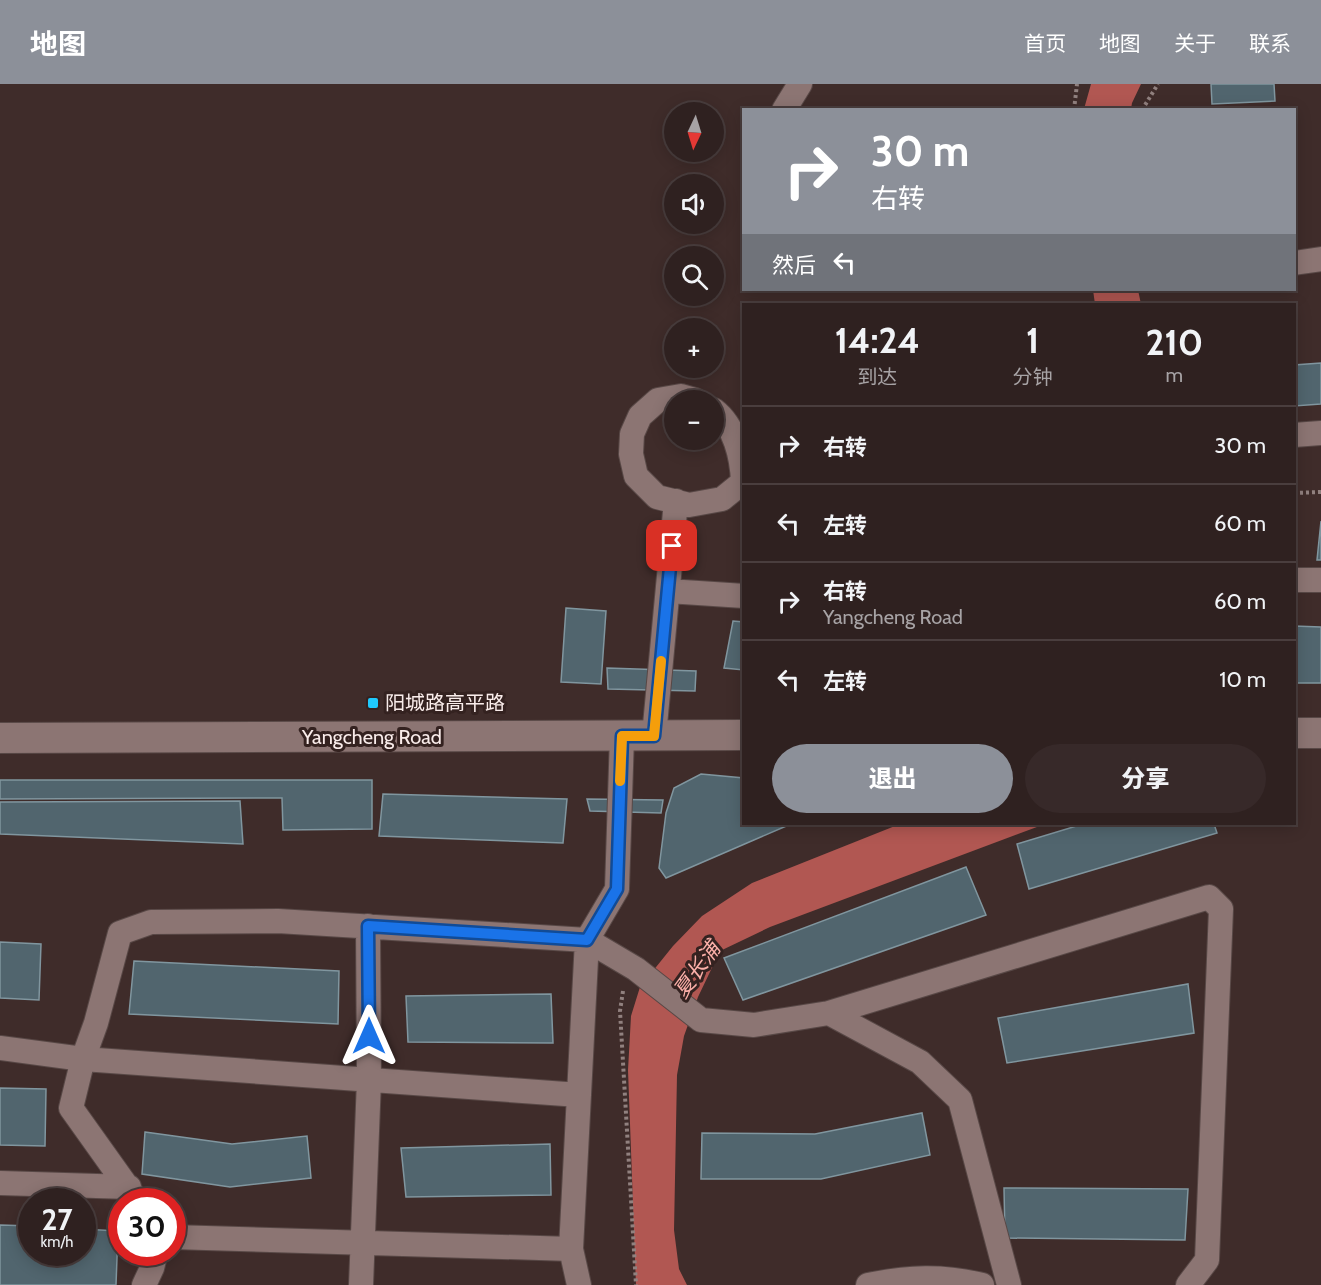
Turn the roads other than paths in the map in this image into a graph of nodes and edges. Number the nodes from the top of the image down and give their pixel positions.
1 (800, 84) edge
2 (785, 108) edge
3 (1321, 259) edge
4 (1296, 263) edge
5 (664, 399) edge
6 (724, 418) edge
7 (1321, 433) edge
8 (1296, 435) edge
9 (742, 456) edge
10 (742, 483) edge
11 (676, 501) junction
12 (1296, 580) edge
13 (1321, 580) edge
14 (668, 591) junction
15 (742, 596) edge
16 (1296, 733) edge
17 (1321, 733) edge
18 (742, 735) edge
19 (622, 736) junction
20 (654, 736) junction
21 (0, 738) edge
22 (368, 926) junction
23 (587, 940) junction
24 (829, 1013) junction
25 (0, 1048) edge
26 (82, 1059) junction
27 (369, 1080) junction
28 (579, 1095) junction
29 (0, 1183) edge
30 (130, 1188) edge
31 (108, 1192) edge
32 (186, 1237) edge
33 (363, 1243) junction
34 (571, 1249) junction
35 (152, 1266) edge
36 (144, 1285) edge
37 (361, 1285) edge
38 (579, 1285) edge
39 (868, 1285) edge
40 (982, 1285) edge
41 (1009, 1285) edge
42 (1188, 1285) edge

1 - 2 street
3 - 4 street
5 - 11 street
6 - 9 street
7 - 8 street
10 - 11 street
11 - 14 street
12 - 13 street
14 - 15 street
14 - 20 street
16 - 17 street
18 - 20 street, Yangcheng Road
19 - 20 street, Yangcheng Road
19 - 21 street, Yangcheng Road
19 - 23 street
22 - 23 street
22 - 26 street
22 - 27 street
23 - 24 street
23 - 28 street
24 - 41 street
24 - 42 street
25 - 26 street
26 - 27 street
26 - 30 street
27 - 28 street
27 - 33 street
28 - 34 street
29 - 31 street
32 - 33 street
33 - 34 street
33 - 37 street
34 - 38 street
35 - 36 street
39 - 40 street

